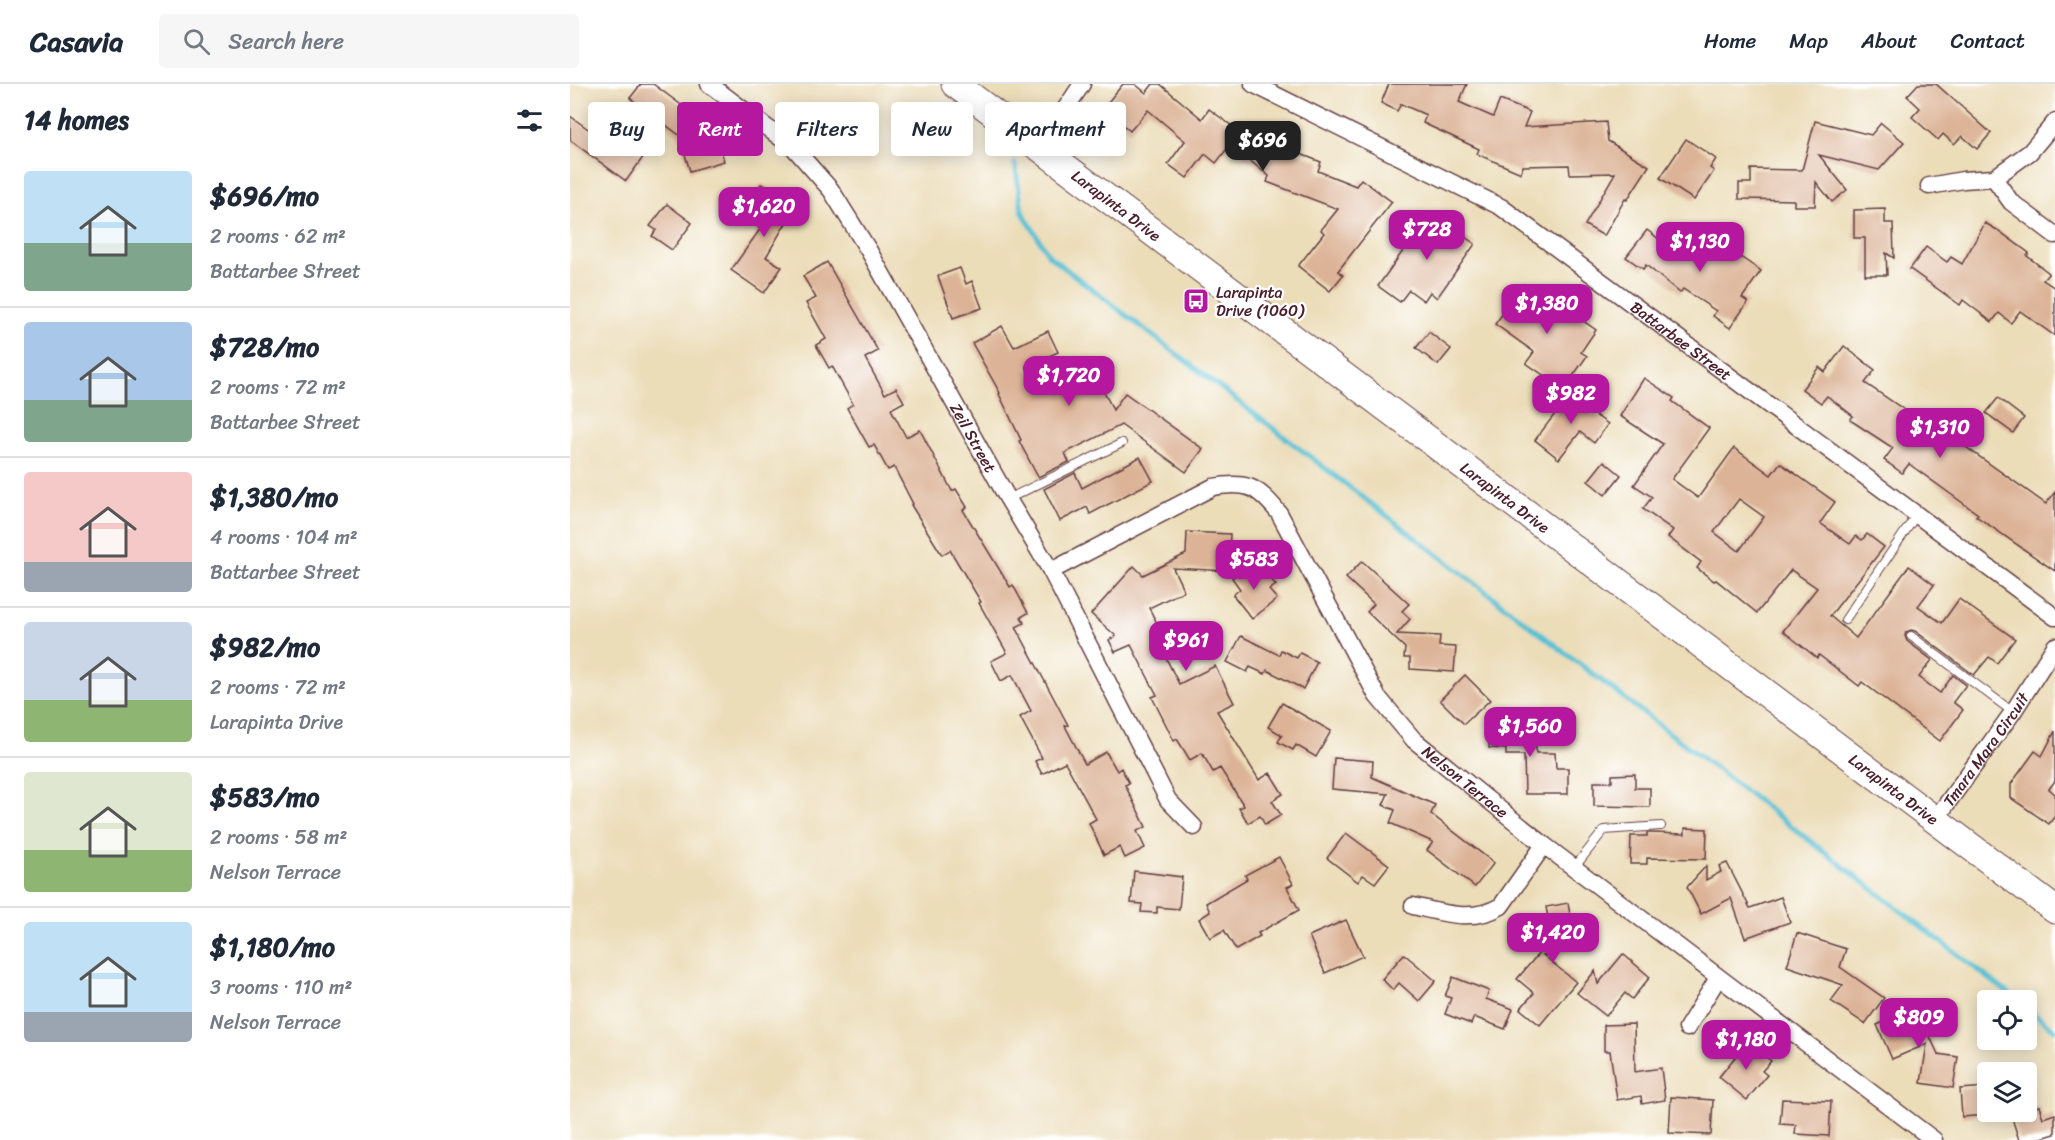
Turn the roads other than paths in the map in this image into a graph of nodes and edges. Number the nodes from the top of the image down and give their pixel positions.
1 (709, 84) edge
2 (955, 84) edge
3 (1082, 84) edge
4 (1253, 84) edge
5 (1070, 102) edge
6 (985, 106) edge
7 (2055, 122) edge
8 (1052, 156) edge
9 (1994, 178) junction
10 (1929, 186) dead end
11 (2055, 235) edge
12 (1122, 443) dead end
13 (1008, 499) junction
14 (1917, 514) junction
15 (1051, 571) junction
16 (2055, 617) edge
17 (1845, 620) dead end
18 (1911, 636) dead end
19 (2055, 646) edge
20 (2013, 712) junction
21 (1935, 820) junction
22 (1194, 826) dead end
23 (1660, 826) dead end
24 (1544, 845) junction
25 (1574, 868) junction
26 (1413, 906) dead end
27 (2055, 910) edge
28 (1718, 978) junction
29 (1687, 1028) dead end
30 (1934, 1140) edge

1 - 13 street, Zeil Street
2 - 6 main road, Larapinta Drive
3 - 5 street
4 - 14 street, Battarbee Street
7 - 9 street
8 - 21 main road, Larapinta Drive
9 - 10 street
9 - 11 street
12 - 13 lane
13 - 15 street, Zeil Street
14 - 16 street, Battarbee Street
14 - 17 lane
15 - 22 street, Zeil Street
15 - 24 street, Nelson Terrace
18 - 20 lane
19 - 20 street, Tmara Mara Circuit
20 - 21 street, Tmara Mara Circuit
21 - 27 main road, Larapinta Drive
23 - 25 lane
24 - 25 street, Nelson Terrace
24 - 26 street
25 - 28 street, Nelson Terrace
28 - 29 street
28 - 30 street, Nelson Terrace

